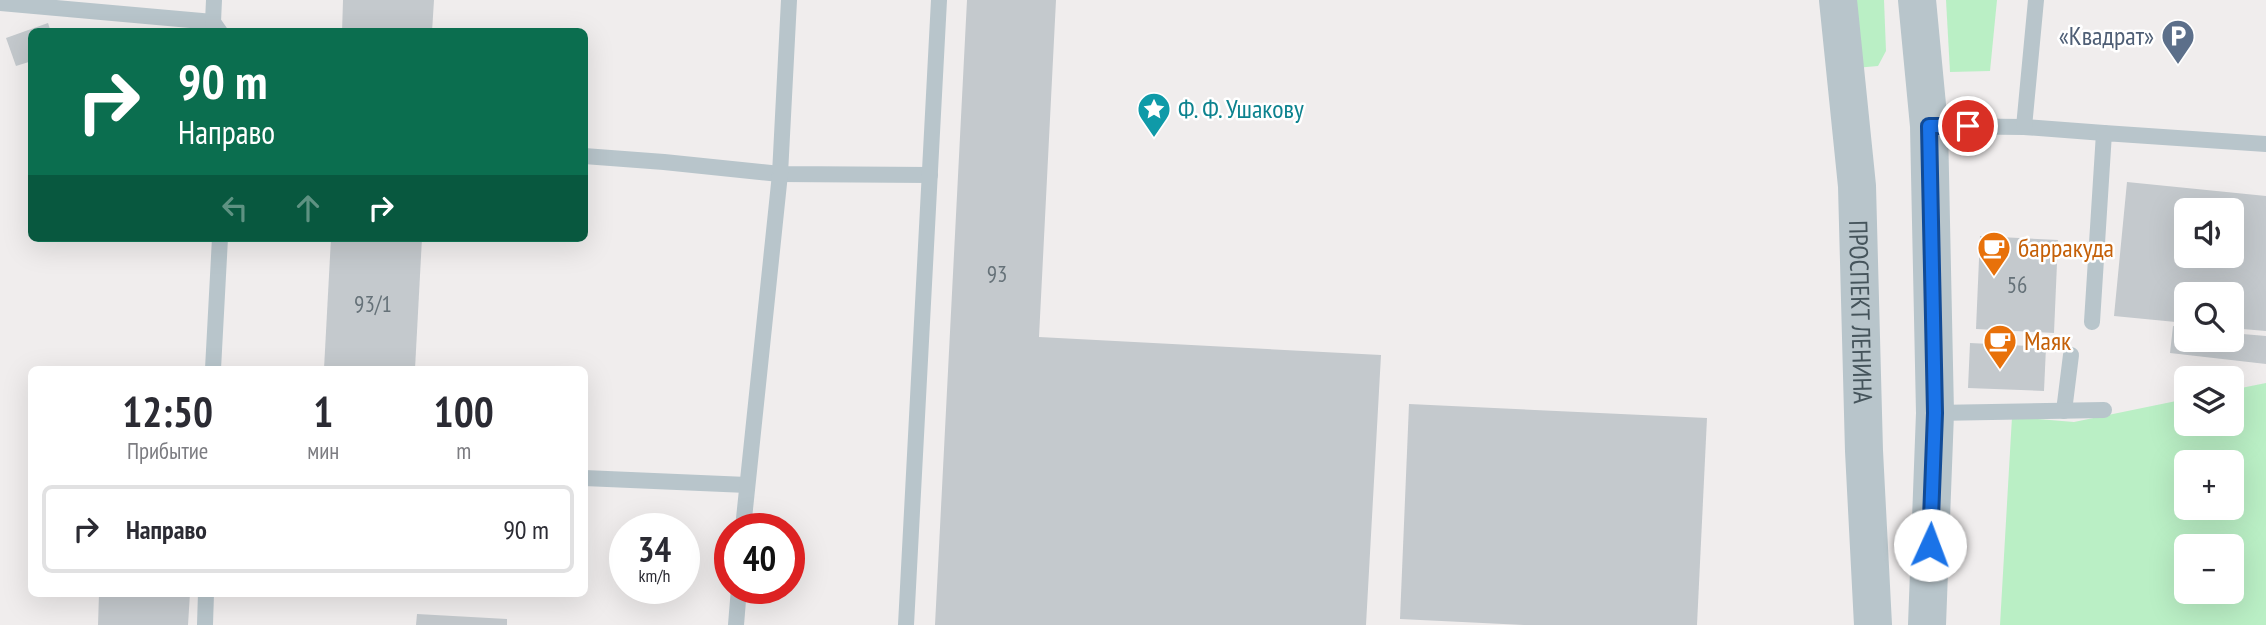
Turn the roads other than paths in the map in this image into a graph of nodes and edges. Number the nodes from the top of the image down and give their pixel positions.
1 (214, 0) edge
2 (789, 0) edge
3 (939, 0) edge
4 (1838, 0) edge
5 (1917, 0) edge
6 (2036, 0) edge
7 (0, 4) edge
8 (216, 27) edge
9 (1929, 126) junction
10 (2024, 127) junction
11 (2104, 132) junction
12 (2266, 144) edge
13 (588, 156) edge
14 (780, 174) junction
15 (930, 175) junction
16 (220, 242) edge
17 (2092, 322) dead end
18 (2071, 355) dead end
19 (213, 366) edge
20 (2104, 410) dead end
21 (2064, 411) junction
22 (1935, 413) junction
23 (588, 478) edge
24 (747, 485) junction
25 (744, 513) edge
26 (206, 597) edge
27 (738, 604) edge
28 (205, 625) edge
29 (736, 625) edge
30 (906, 625) edge
31 (1873, 625) edge
32 (1927, 625) edge

1 - 8 lane
2 - 14 lane
3 - 15 lane
4 - 31 street, ПРОСПЕКТ ЛЕНИНА
5 - 9 street
6 - 10 lane
7 - 8 lane
9 - 10 lane
9 - 22 street
10 - 11 lane
11 - 12 lane
11 - 17 lane
13 - 14 lane
14 - 15 lane
14 - 24 lane
15 - 30 lane
16 - 19 lane
18 - 21 lane
20 - 21 lane
21 - 22 lane
22 - 32 street
23 - 24 lane
24 - 25 lane
26 - 28 lane
27 - 29 lane

